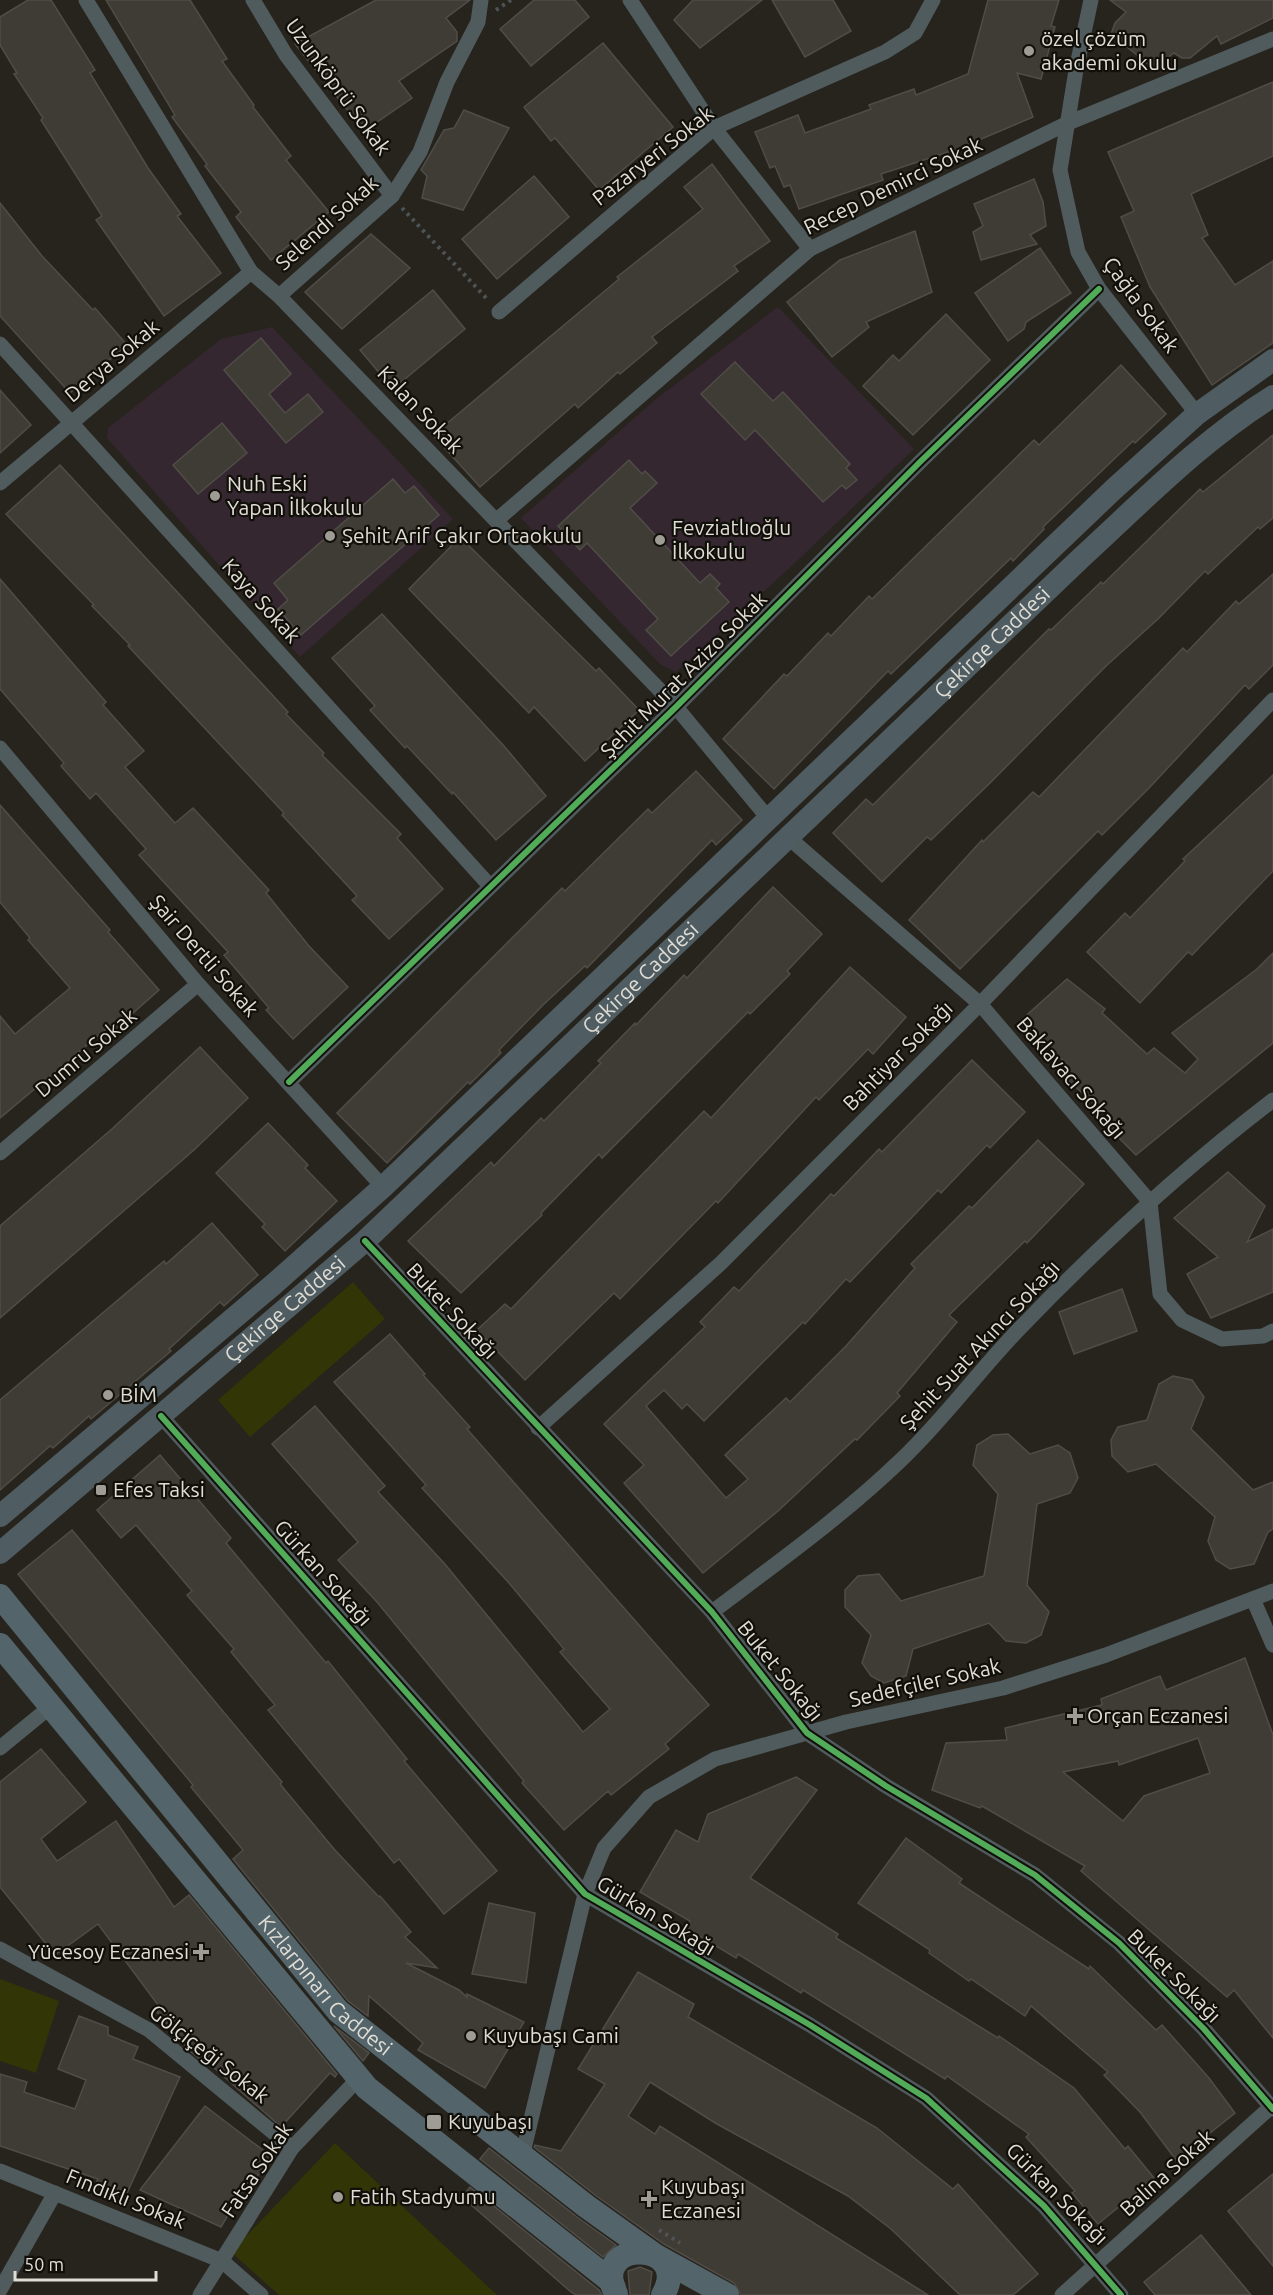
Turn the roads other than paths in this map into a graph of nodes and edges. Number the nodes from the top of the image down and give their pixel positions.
1 (86, 0) edge
2 (253, 0) edge
3 (481, 0) edge
4 (630, 0) edge
5 (933, 0) edge
6 (1091, 0) edge
7 (1273, 39) edge
8 (1068, 123) junction
9 (714, 128) junction
10 (392, 196) junction
11 (810, 249) junction
12 (251, 272) junction
13 (1099, 289) junction
14 (279, 296) junction
15 (499, 312) road end
16 (0, 344) edge
17 (1273, 360) edge
18 (1273, 396) edge
19 (1197, 414) junction
20 (72, 422) junction
21 (0, 483) edge
22 (498, 519) junction
23 (1273, 700) edge
24 (676, 707) junction
25 (0, 748) edge
26 (768, 818) junction
27 (789, 838) junction
28 (490, 886) junction
29 (198, 984) junction
30 (980, 1004) junction
31 (290, 1082) junction
32 (1273, 1100) edge
33 (0, 1153) edge
34 (383, 1187) junction
35 (1150, 1202) junction
36 (365, 1241) junction
37 (1273, 1331) edge
38 (161, 1416) junction
39 (538, 1428) junction
40 (0, 1516) edge
41 (0, 1553) edge
42 (1273, 1591) edge
43 (0, 1596) edge
44 (1253, 1599) junction
45 (712, 1612) junction
46 (0, 1645) edge
47 (1273, 1645) edge
48 (50, 1707) junction
49 (807, 1733) junction
50 (0, 1748) edge
51 (585, 1894) junction
52 (1, 1947) edge
53 (359, 2078) junction
54 (1272, 2107) edge
55 (292, 2148) junction
56 (522, 2157) junction
57 (0, 2171) edge
58 (55, 2193) junction
59 (656, 2256) junction
60 (222, 2261) junction
61 (1098, 2265) junction
62 (0, 2290) edge
63 (615, 2292) edge
64 (200, 2295) edge
65 (261, 2295) edge
66 (663, 2295) edge
67 (727, 2295) edge
68 (1062, 2295) edge
69 (1121, 2295) edge

1 - 12 street, Kalan Sokak
2 - 10 street, Uzunköprü Sokak
3 - 10 street, Selendi Sokak
4 - 9 street
5 - 9 street, Pazaryeri Sokak
6 - 8 street, Çağla Sokak
7 - 8 street, Recep Demirci Sokak
8 - 11 street, Recep Demirci Sokak
8 - 13 street, Çağla Sokak
9 - 11 street
9 - 15 street, Pazaryeri Sokak
10 - 14 street, Selendi Sokak
11 - 22 street, Recep Demirci Sokak
12 - 14 street, Kalan Sokak
12 - 20 street, Derya Sokak
13 - 19 street, Çağla Sokak
13 - 24 street, Şehit Murat Azizo Sokak
14 - 22 street, Kalan Sokak
16 - 20 street, Kaya Sokak
17 - 19 main road, Çekirge Caddesi
18 - 27 main road, Çekirge Caddesi
19 - 26 main road, Çekirge Caddesi
20 - 21 street, Derya Sokak
20 - 28 street, Kaya Sokak
22 - 24 street, Kalan Sokak
23 - 30 street, Bahtiyar Sokağı
24 - 26 street, Kalan Sokak
24 - 28 street, Şehit Murat Azizo Sokak
25 - 29 street, Şair Dertli Sokak
26 - 34 main road, Çekirge Caddesi
27 - 30 street, Baklavacı Sokağı
27 - 36 main road, Çekirge Caddesi
28 - 31 street, Şehit Murat Azizo Sokak
29 - 31 street, Şair Dertli Sokak
29 - 33 street, Dumru Sokak
30 - 35 street, Baklavacı Sokağı
30 - 39 street, Bahtiyar Sokağı
31 - 34 street, Şair Dertli Sokak
32 - 35 street, Şehit Suat Akıncı Sokağı
34 - 40 main road, Çekirge Caddesi
35 - 37 street
35 - 45 street, Şehit Suat Akıncı Sokağı
36 - 38 main road, Çekirge Caddesi
36 - 39 street, Buket Sokağı
38 - 41 main road, Çekirge Caddesi
38 - 51 street, Gürkan Sokağı
39 - 45 street, Buket Sokağı
42 - 44 street, Sedefçiler Sokak
43 - 56 main road, Kızlarpınarı Caddesi
44 - 47 street
44 - 49 street, Sedefçiler Sokak
45 - 49 street, Buket Sokağı
46 - 48 main road, Kızlarpınarı Caddesi
48 - 50 street
48 - 53 main road, Kızlarpınarı Caddesi
49 - 51 street, Sedefçiler Sokak
49 - 54 street, Buket Sokağı
51 - 56 street, Sedefçiler Sokak
51 - 61 street, Gürkan Sokağı
52 - 55 street, Gölçiçeği Sokak
53 - 55 street, Fatsa Sokak
53 - 63 main road, Kızlarpınarı Caddesi
54 - 61 street, Balina Sokak
55 - 60 street, Fatsa Sokak
56 - 59 main road, Kızlarpınarı Caddesi
57 - 58 street, Fındıklı Sokak
58 - 60 street, Fındıklı Sokak
58 - 62 street
59 - 63 main road
59 - 66 main road
59 - 67 main road, Kızlarpınarı Caddesi
60 - 64 street, Fatsa Sokak
60 - 65 street, Fındıklı Sokak
61 - 68 street, Balina Sokak
61 - 69 street, Gürkan Sokağı

